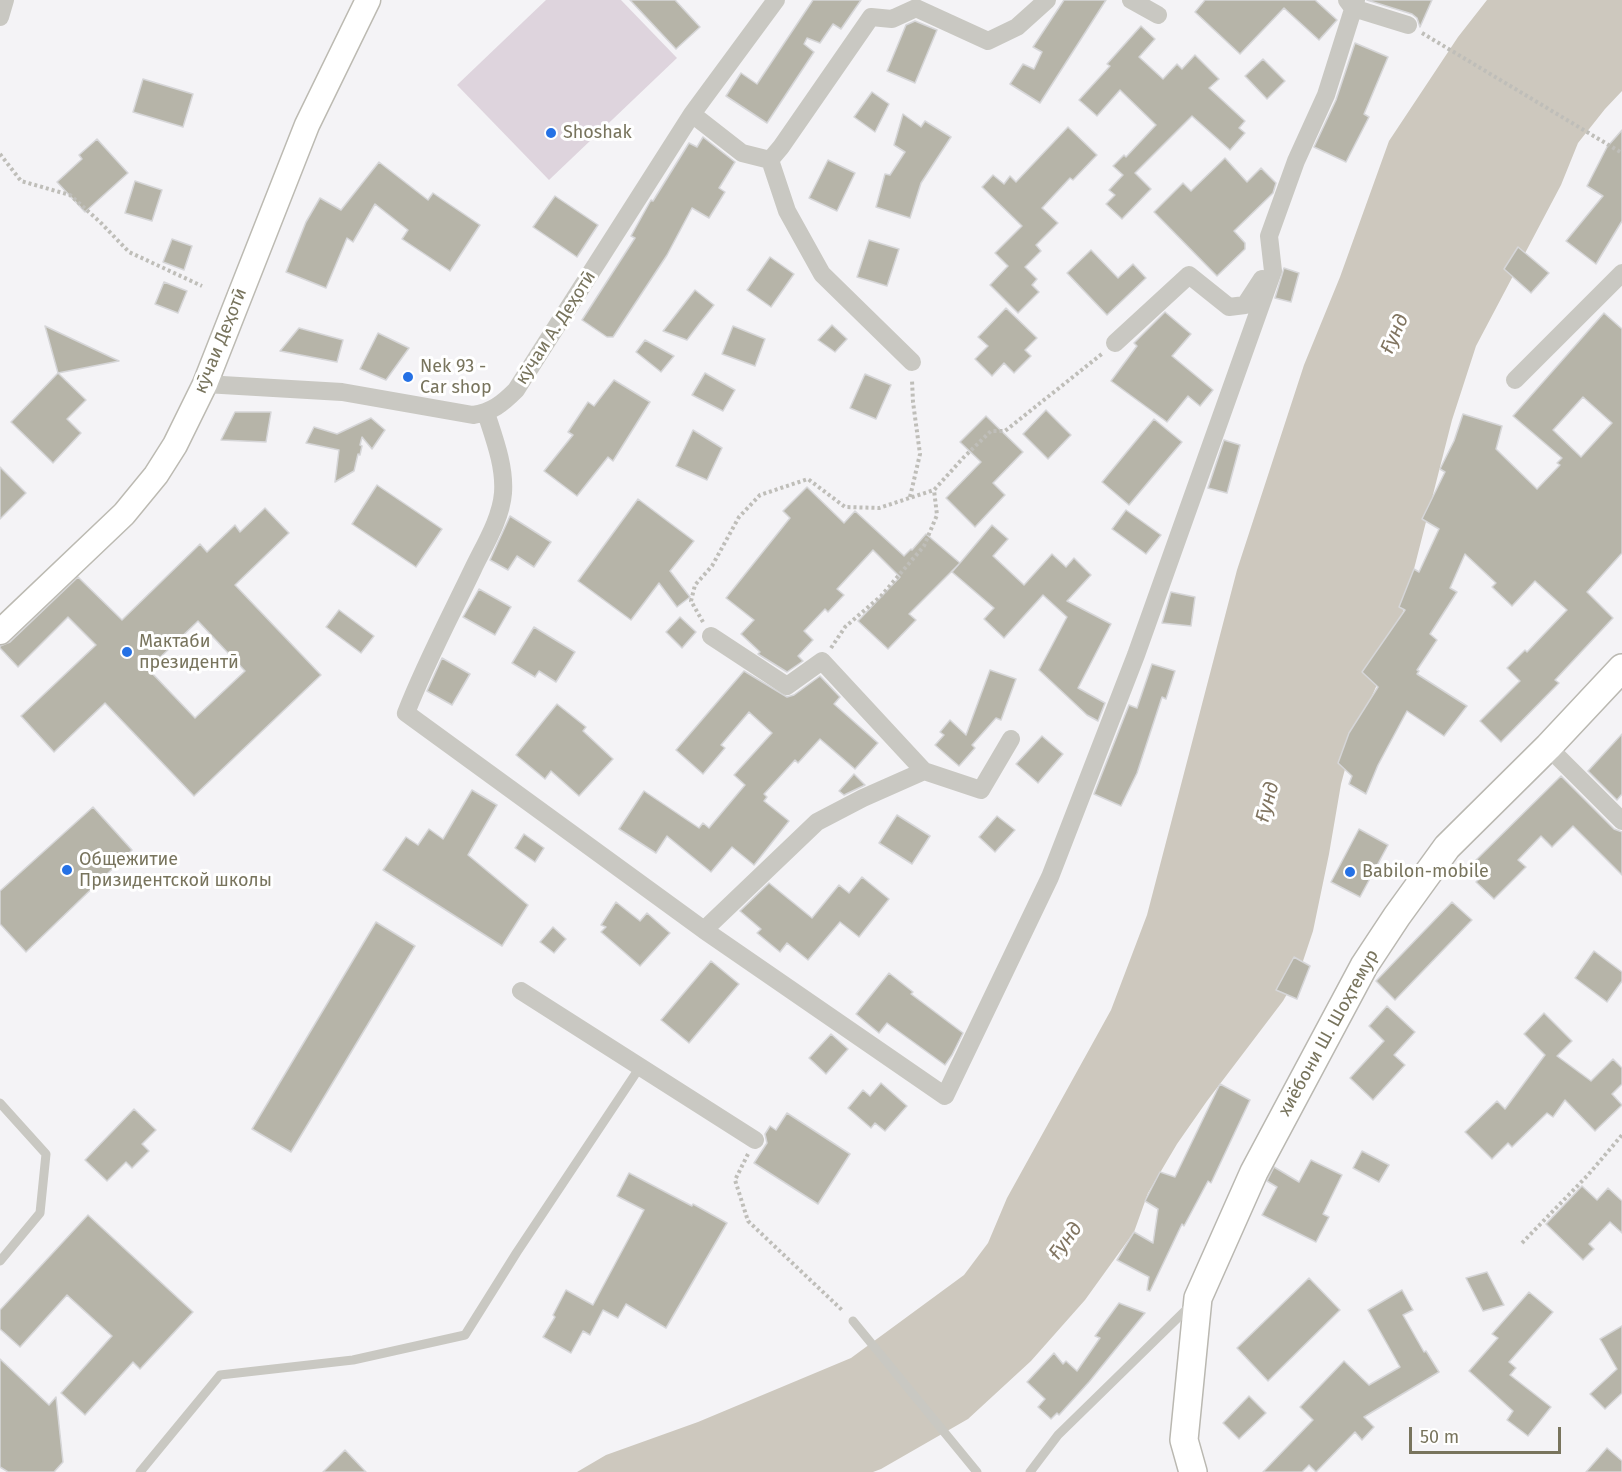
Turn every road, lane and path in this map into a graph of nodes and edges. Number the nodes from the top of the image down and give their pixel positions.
1 (6, 0) edge
2 (368, 0) edge
3 (776, 0) edge
4 (1047, 0) edge
5 (1131, 0) edge
6 (1352, 3) edge
7 (1158, 15) dead end
8 (0, 17) edge
9 (1408, 25) joint
10 (692, 114) junction
11 (1622, 153) edge
12 (0, 154) edge
13 (770, 160) junction
14 (1273, 271) junction
15 (1622, 273) edge
16 (201, 286) dead end
17 (1115, 343) joint
18 (912, 362) joint
19 (1515, 380) dead end
20 (205, 384) junction
21 (486, 413) junction
22 (933, 490) junction
23 (910, 498) junction
24 (0, 632) edge
25 (711, 636) joint
26 (822, 661) junction
27 (1622, 668) edge
28 (1011, 739) dead end
29 (1548, 747) junction
30 (924, 771) junction
31 (1622, 821) edge
32 (704, 930) junction
33 (521, 991) dead end
34 (640, 1067) junction
35 (0, 1103) edge
36 (1622, 1135) edge
37 (754, 1140) joint
38 (1522, 1244) dead end
39 (0, 1261) edge
40 (1198, 1298) junction
41 (853, 1321) joint
42 (140, 1472) edge
43 (977, 1472) edge
44 (1030, 1472) edge
45 (1193, 1472) edge

1 - 8 street
2 - 20 main road, кӯчаи Деҳотӣ
3 - 10 street, кӯчаи А. Деҳотӣ
4 - 13 street
5 - 7 street
6 - 9 street
6 - 14 street
9 - 11 path
10 - 13 street
10 - 21 street, кӯчаи А. Деҳотӣ
12 - 16 path
13 - 18 street
14 - 17 street
14 - 32 street
15 - 19 street
17 - 22 path
18 - 23 path
20 - 21 street
20 - 24 main road, кӯчаи Деҳотӣ
21 - 32 street
22 - 23 path
22 - 26 path
23 - 25 path
25 - 26 street
26 - 30 street
27 - 29 main road, хиёбони Ш. Шоҳтемур
28 - 30 street
29 - 31 street
29 - 40 main road, хиёбони Ш. Шоҳтемур
30 - 32 street
33 - 34 street
34 - 37 street
34 - 42 lane
35 - 39 lane
36 - 38 path
37 - 41 path
40 - 44 lane
40 - 45 main road, хиёбони Ш. Шоҳтемур
41 - 43 lane

